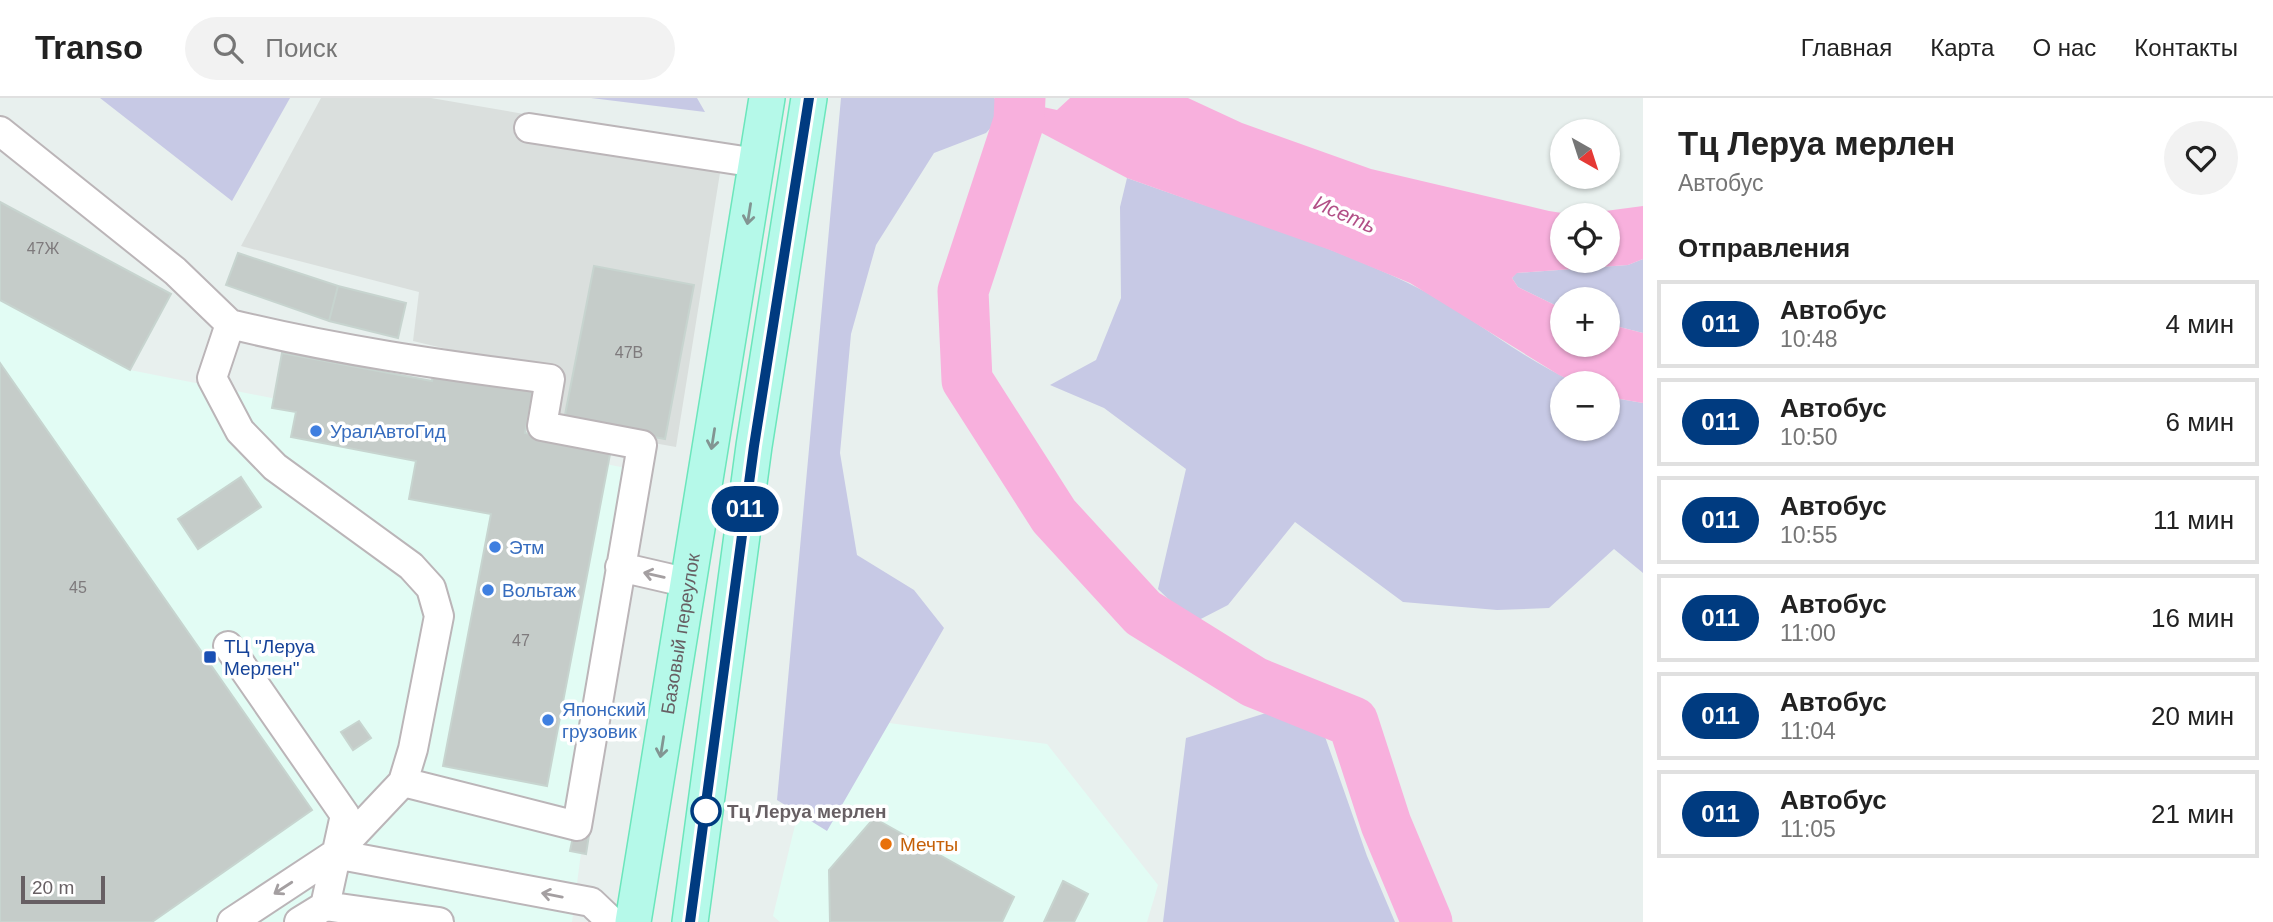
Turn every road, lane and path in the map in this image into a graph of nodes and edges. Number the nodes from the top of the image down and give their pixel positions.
1 (767, 98) edge
2 (809, 98) edge
3 (529, 128) dead end
4 (0, 131) edge
5 (757, 163) junction
6 (230, 324) junction
7 (620, 567) junction
8 (689, 583) junction
9 (228, 646) dead end
10 (403, 782) junction
11 (335, 854) junction
12 (326, 906) junction
13 (432, 921) edge
14 (232, 922) edge
15 (299, 922) edge
16 (612, 922) edge
17 (633, 922) edge
18 (690, 922) edge

1 - 5 main road, Базовый переулок
2 - 18 main road
3 - 5 lane
4 - 6 lane
5 -> 8 main road, Базовый переулок
6 - 7 lane
6 - 10 lane
8 -> 7 lane
7 - 10 lane
8 -> 17 main road, Базовый переулок
9 - 11 lane
10 - 11 lane
11 - 12 lane
11 -> 14 lane
16 -> 11 lane
12 - 13 lane
12 - 15 lane

